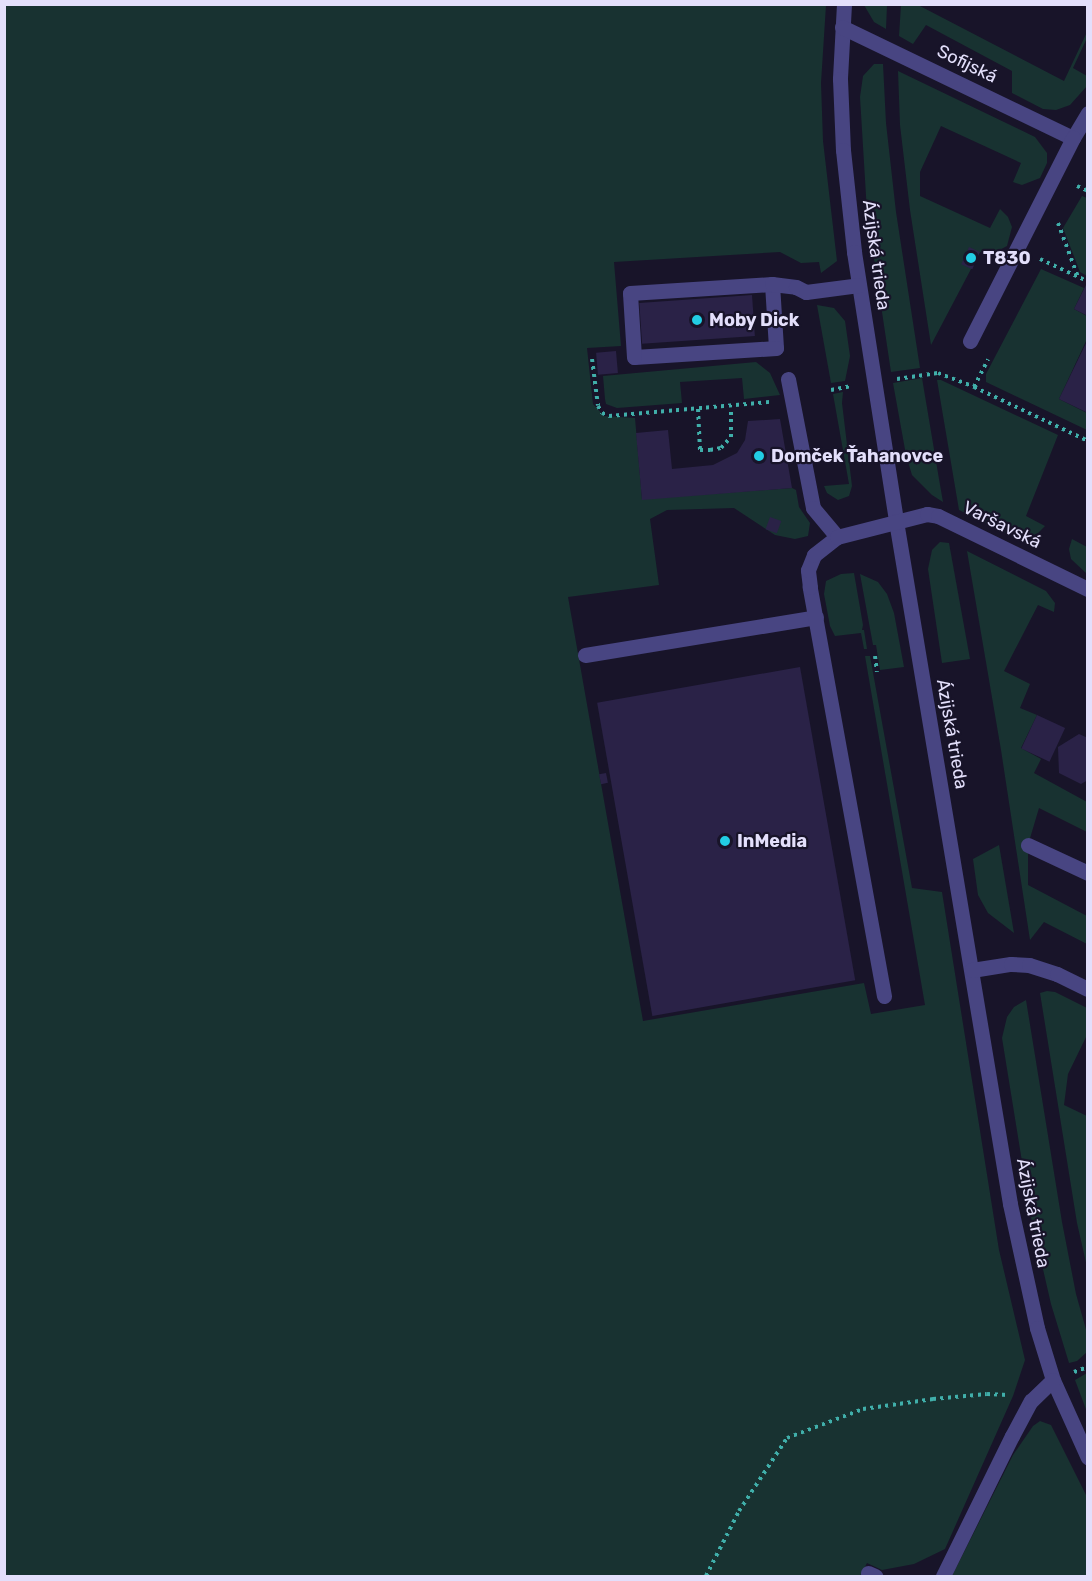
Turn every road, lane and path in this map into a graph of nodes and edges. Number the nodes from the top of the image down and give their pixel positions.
1 (844, 4) edge
2 (842, 27) junction
3 (1088, 113) edge
4 (1073, 138) junction
5 (1077, 186) dead end
6 (1088, 191) edge
7 (1058, 223) dead end
8 (1040, 259) dead end
9 (1078, 277) junction
10 (1087, 281) edge
11 (772, 284) junction
12 (859, 285) junction
13 (970, 341) dead end
14 (592, 359) dead end
15 (788, 379) dead end
16 (894, 379) dead end
17 (856, 386) dead end
18 (831, 390) dead end
19 (760, 404) dead end
20 (731, 407) junction
21 (698, 409) junction
22 (1088, 441) edge
23 (896, 521) junction
24 (837, 537) junction
25 (1088, 589) edge
26 (816, 617) junction
27 (585, 655) dead end
28 (875, 656) dead end
29 (877, 672) dead end
30 (1028, 844) dead end
31 (1088, 873) edge
32 (972, 970) junction
33 (1088, 989) edge
34 (884, 996) dead end
35 (1053, 1380) junction
36 (1013, 1396) dead end
37 (1088, 1458) edge
38 (706, 1576) edge
39 (943, 1576) edge

1 - 2 street, Ázijská trieda
2 - 4 street, Sofijská
2 - 12 street, Ázijská trieda
3 - 4 street
4 - 13 street
5 - 6 path
7 - 9 path
8 - 9 path
9 - 10 path
11 - 11 street
11 - 12 street
12 - 23 street, Ázijská trieda
14 - 21 path
15 - 24 street
16 - 22 path
17 - 18 path
19 - 20 path
20 - 21 path
20 - 21 path
23 - 24 street, Varšavská
23 - 25 street, Varšavská
23 - 32 street, Ázijská trieda
24 - 26 street
26 - 27 street
26 - 34 street
28 - 29 path
30 - 31 street
32 - 33 street
32 - 35 street, Ázijská trieda
35 - 37 street, Ázijská trieda
35 - 39 street
36 - 38 path

